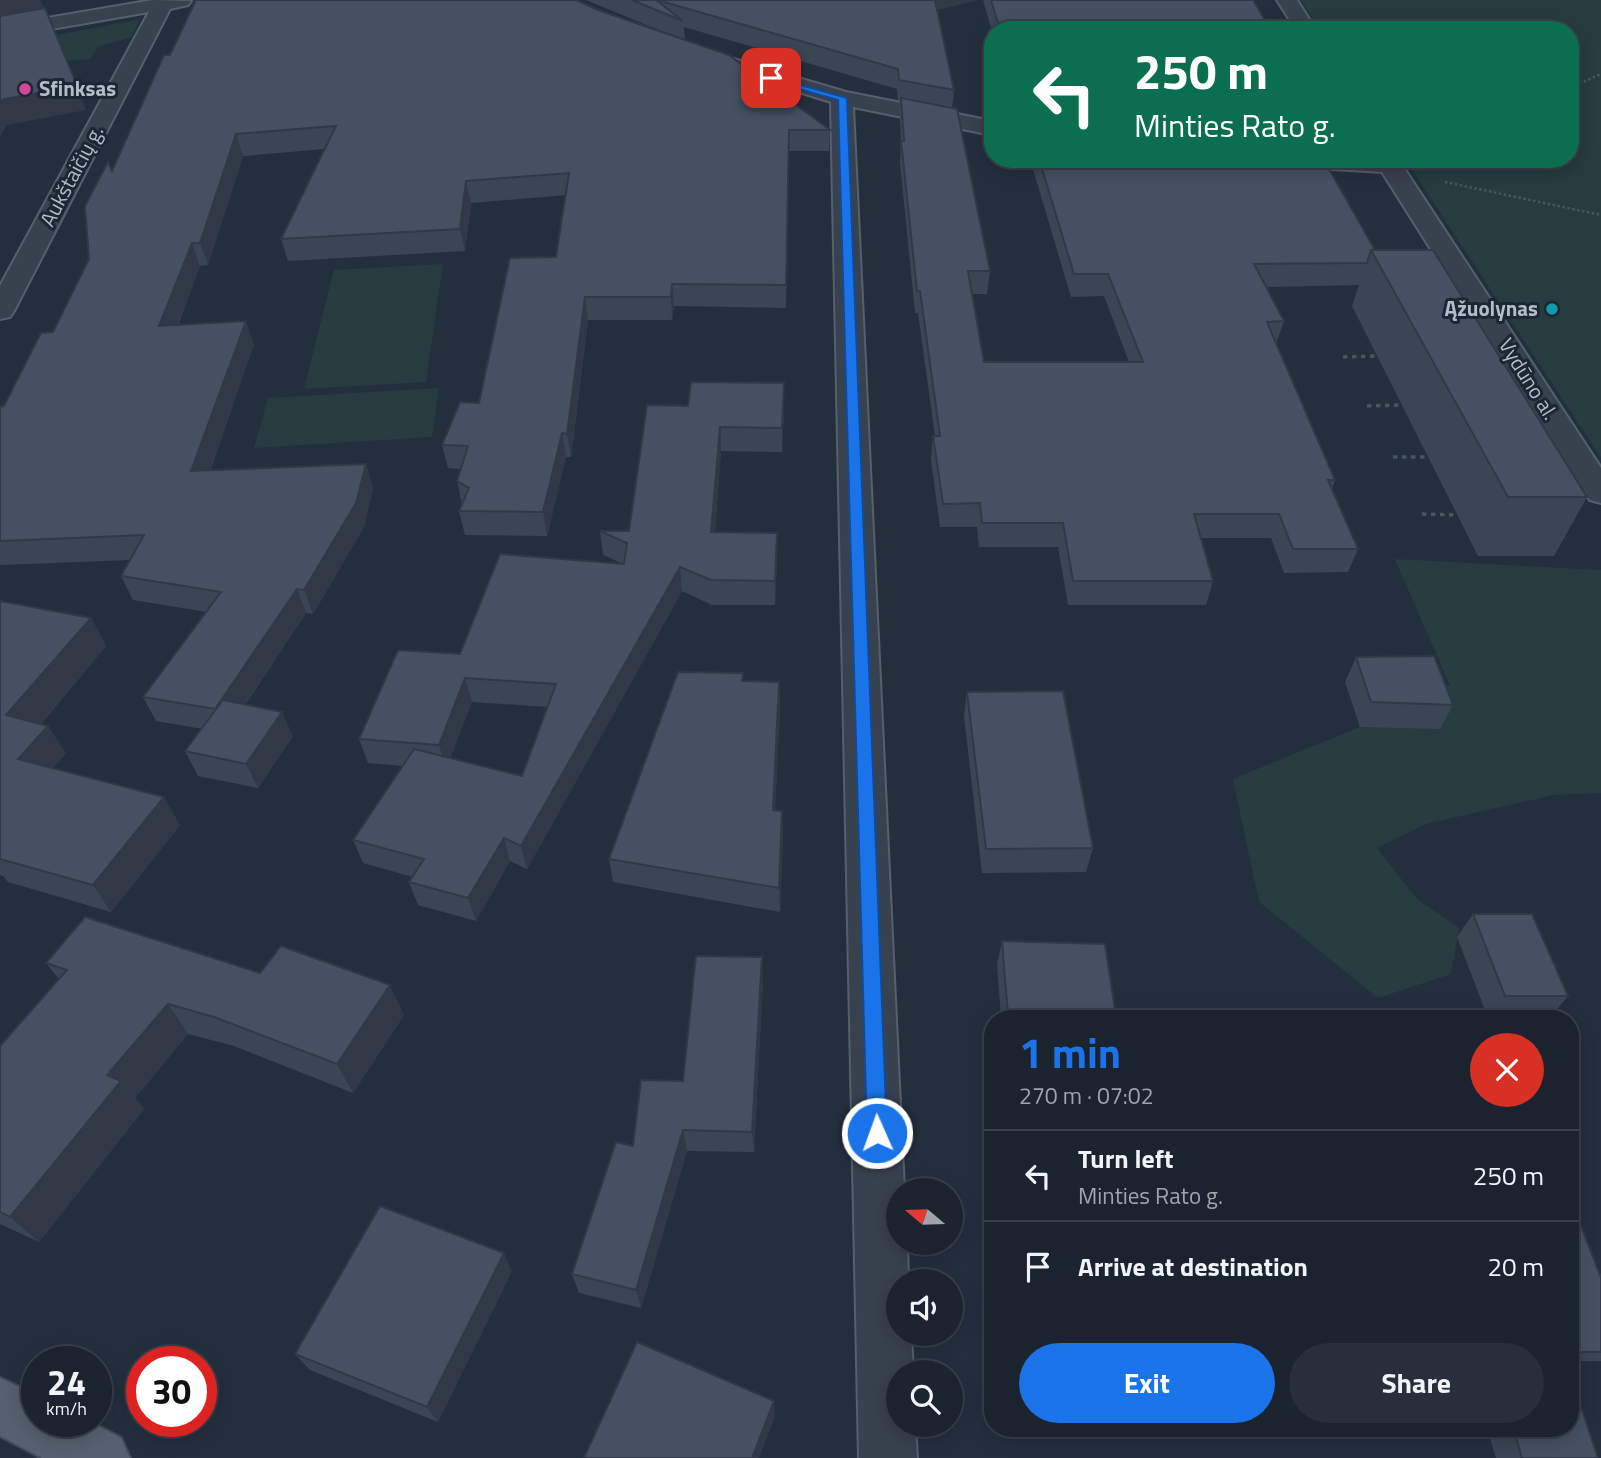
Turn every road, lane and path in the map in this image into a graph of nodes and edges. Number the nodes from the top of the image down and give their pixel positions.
1 (187, 0) edge
2 (1287, 0) edge
3 (163, 4) junction
4 (1300, 21) edge
5 (0, 32) edge
6 (685, 51) edge
7 (1601, 74) edge
8 (1579, 84) edge
9 (842, 98) junction
10 (984, 126) edge
11 (1392, 168) edge
12 (1601, 215) edge
13 (0, 311) edge
14 (1377, 356) dead end
15 (1343, 357) dead end
16 (1402, 405) dead end
17 (1367, 406) dead end
18 (1393, 457) dead end
19 (1428, 457) dead end
20 (1601, 493) edge
21 (1422, 514) dead end
22 (1458, 515) dead end
23 (0, 1406) edge
24 (100, 1458) edge
25 (888, 1458) edge

1 - 3 street
2 - 4 street
3 - 5 street
3 - 13 street, Aukštaičių g.
6 - 9 street
7 - 8 path
9 - 10 street
9 - 25 street
11 - 12 path
11 - 20 street, Vydūno al.
14 - 15 path
16 - 17 path
18 - 19 path
21 - 22 path
23 - 24 main road

